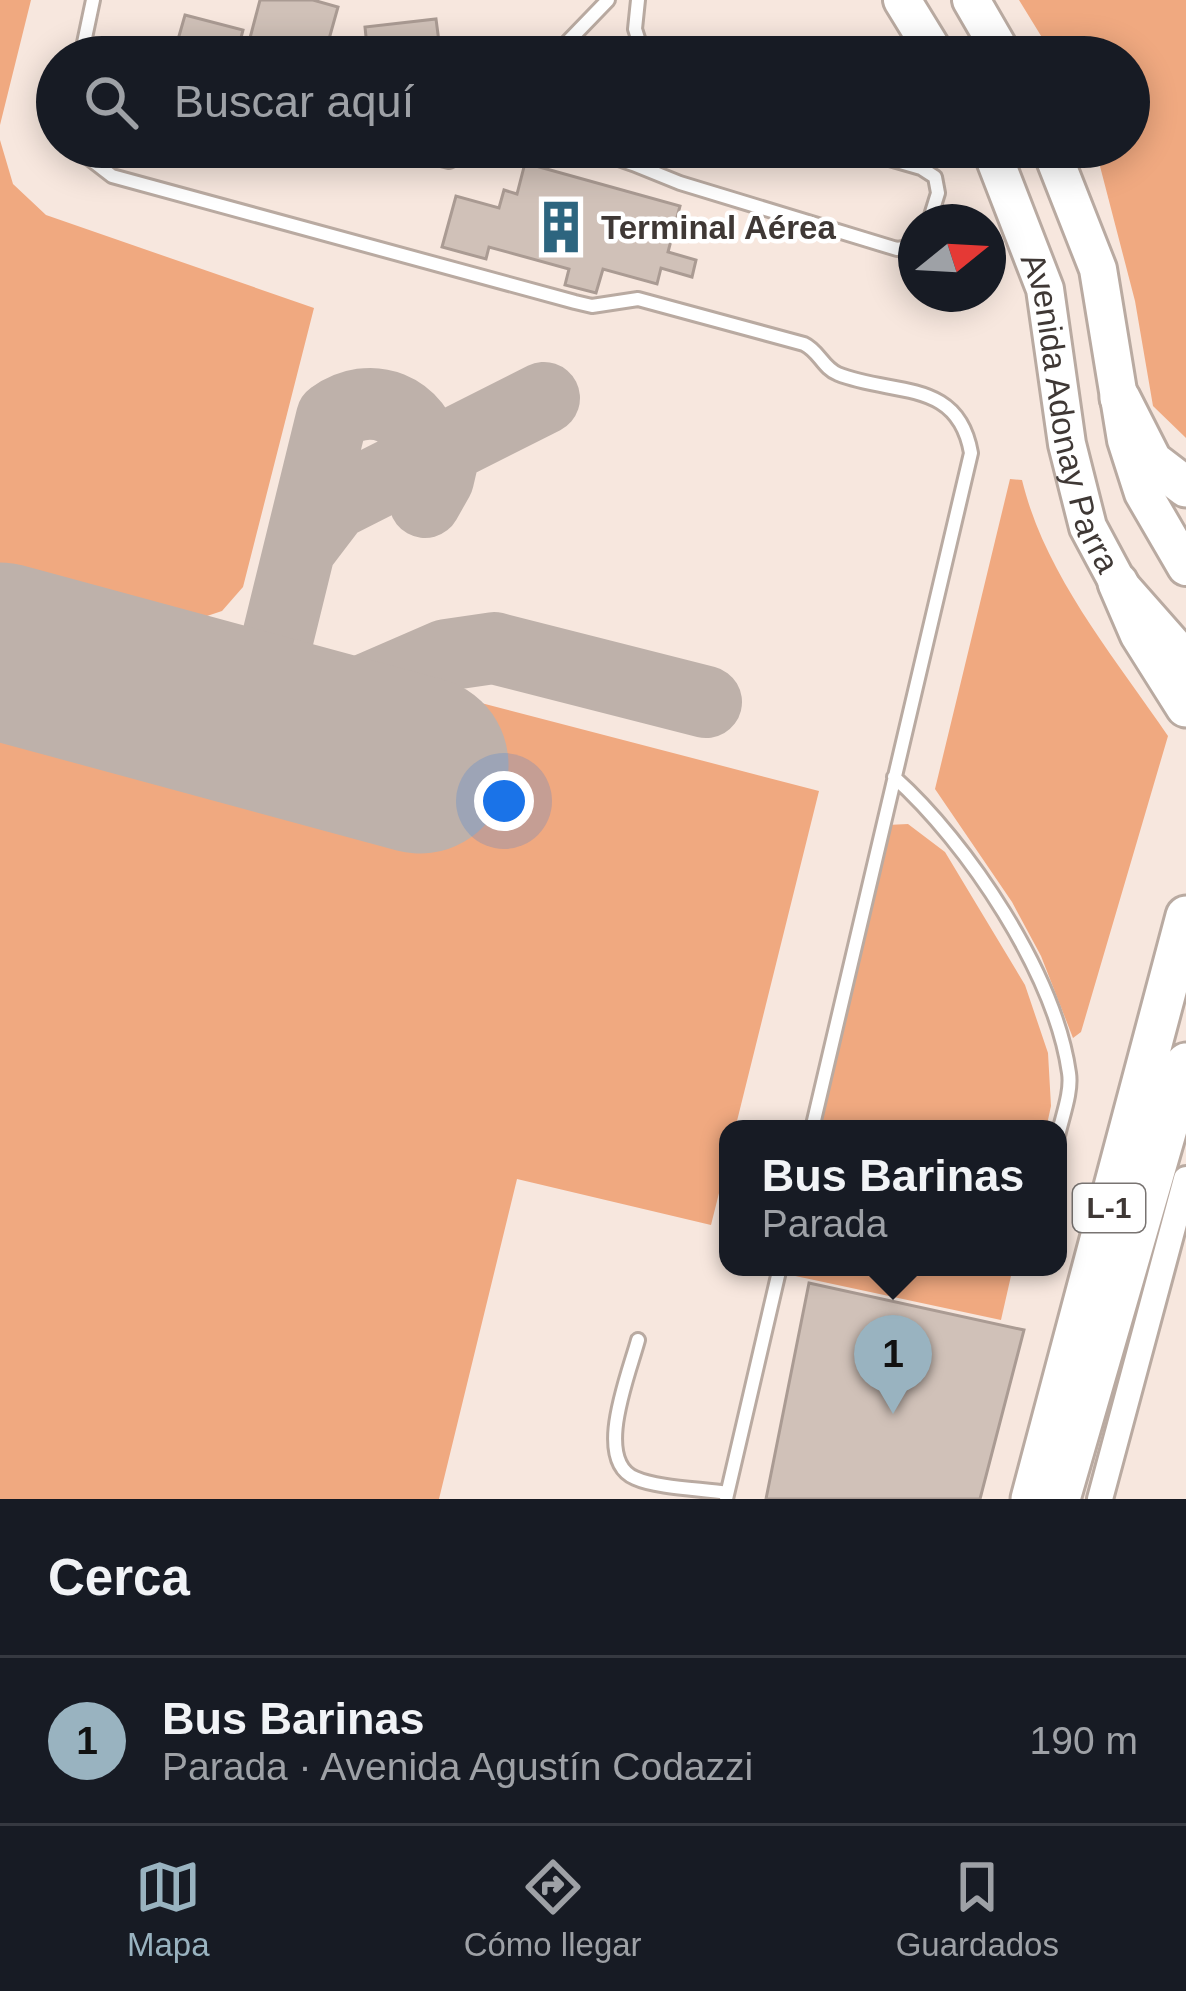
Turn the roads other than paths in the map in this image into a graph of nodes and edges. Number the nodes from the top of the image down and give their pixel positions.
1 (93, 0) edge
2 (608, 0) edge
3 (638, 0) edge
4 (902, 0) edge
5 (971, 0) edge
6 (85, 36) edge
7 (573, 36) edge
8 (637, 36) edge
9 (924, 36) edge
10 (992, 36) edge
11 (101, 168) edge
12 (643, 168) edge
13 (921, 168) edge
14 (998, 168) edge
15 (1058, 168) edge
16 (935, 204) edge
17 (898, 249) edge
18 (1120, 398) junction
19 (1186, 487) edge
20 (1186, 567) edge
21 (1118, 583) junction
22 (1186, 660) edge
23 (1186, 707) edge
24 (894, 777) junction
25 (1186, 916) edge
26 (1186, 1063) edge
27 (814, 1120) edge
28 (1061, 1120) edge
29 (1186, 1179) edge
30 (1176, 1253) edge
31 (778, 1276) edge
32 (638, 1340) dead end
33 (727, 1496) edge
34 (1030, 1499) edge
35 (1060, 1499) edge
36 (1100, 1499) edge

1 - 6 lane
2 - 7 lane
3 - 8 lane
4 - 9 street
5 - 10 street
11 - 24 lane
12 - 17 lane
13 - 16 lane
14 - 21 street, Avenida Adonay Parra
15 - 18 street, Avenida Adonay Parra
18 - 19 main road
18 - 20 street, Avenida Adonay Parra
21 - 22 street, Avenida Adonay Parra
21 - 23 main road
24 - 27 lane
24 - 28 lane
25 - 34 main road, L-1
26 - 35 main road, L-1
29 - 30 street, L-1
30 - 36 street, L-1
31 - 33 lane
32 - 33 lane

